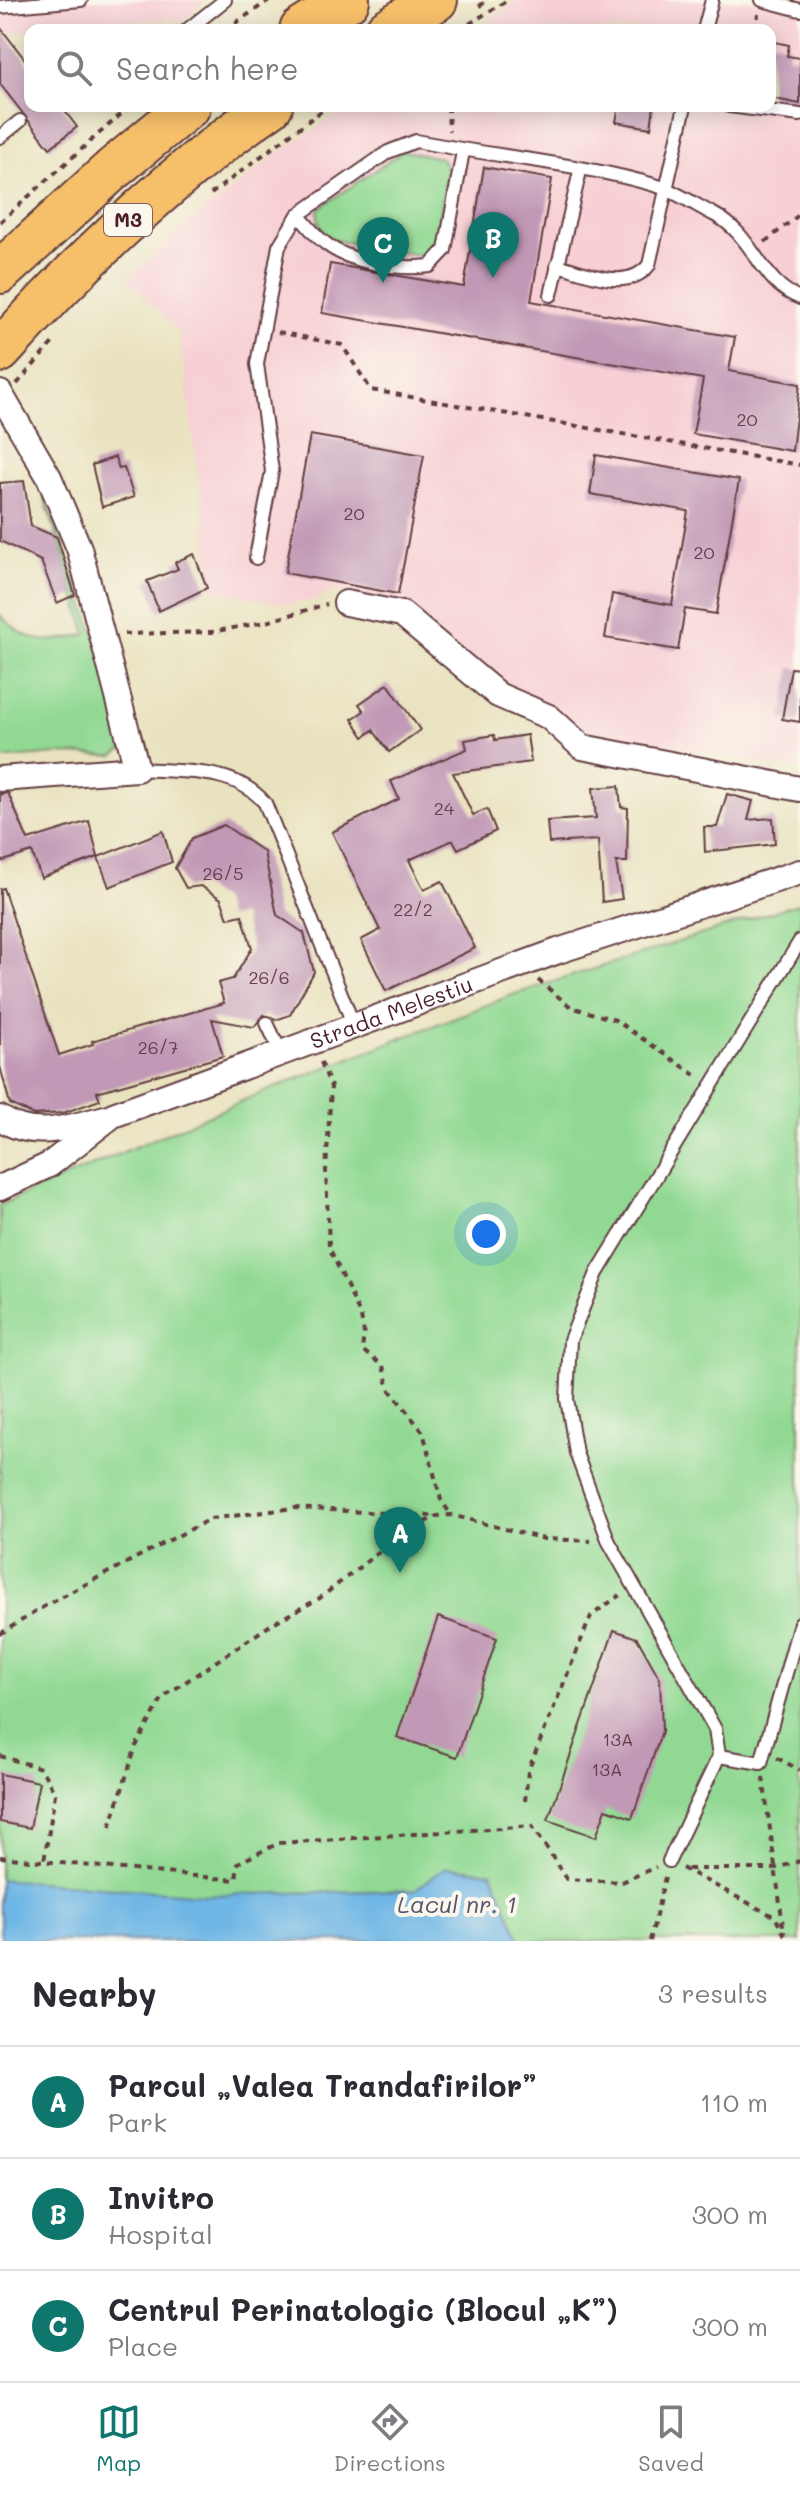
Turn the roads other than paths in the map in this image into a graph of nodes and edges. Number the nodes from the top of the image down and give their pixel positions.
1 (81, 0) edge
2 (225, 0) edge
3 (348, 0) edge
4 (436, 0) edge
5 (712, 0) edge
6 (762, 0) edge
7 (0, 7) edge
8 (800, 10) edge
9 (195, 24) edge
10 (310, 24) edge
11 (397, 24) edge
12 (706, 24) edge
13 (182, 112) edge
14 (263, 112) edge
15 (683, 112) edge
16 (776, 112) edge
17 (800, 115) edge
18 (20, 121) dead end
19 (0, 137) edge
20 (463, 151) junction
21 (580, 171) junction
22 (664, 188) junction
23 (298, 215) junction
24 (557, 265) junction
25 (0, 272) edge
26 (551, 295) dead end
27 (800, 298) edge
28 (0, 351) edge
29 (2, 396) edge
30 (256, 558) dead end
31 (346, 603) road end
32 (137, 769) junction
33 (0, 779) edge
34 (800, 789) edge
35 (800, 872) edge
36 (800, 941) edge
37 (267, 1023) dead end
38 (354, 1026) junction
39 (282, 1055) junction
40 (113, 1115) junction
41 (0, 1118) edge
42 (0, 1188) edge
43 (800, 1623) edge
44 (719, 1756) junction
45 (669, 1861) road end

1 - 7 lane
2 - 9 lane
3 - 10 highway
4 - 11 highway
5 - 12 lane
6 - 8 lane
13 - 25 highway, M3
14 - 28 highway, M3
15 - 22 lane
16 - 17 lane
18 - 19 lane
20 - 21 lane
20 - 23 lane
20 - 23 lane
21 - 22 lane
21 - 24 lane
22 - 24 lane
22 - 27 lane
23 - 30 lane
24 - 26 lane
29 - 32 street
31 - 34 street
32 - 33 street
32 - 38 lane
35 - 38 street, Strada Melestiu
36 - 44 lane
37 - 39 lane
38 - 39 street, Strada Melestiu
39 - 40 street, Strada Melestiu
40 - 41 street
40 - 42 street, Strada Melestiu
43 - 44 lane
44 - 45 lane

